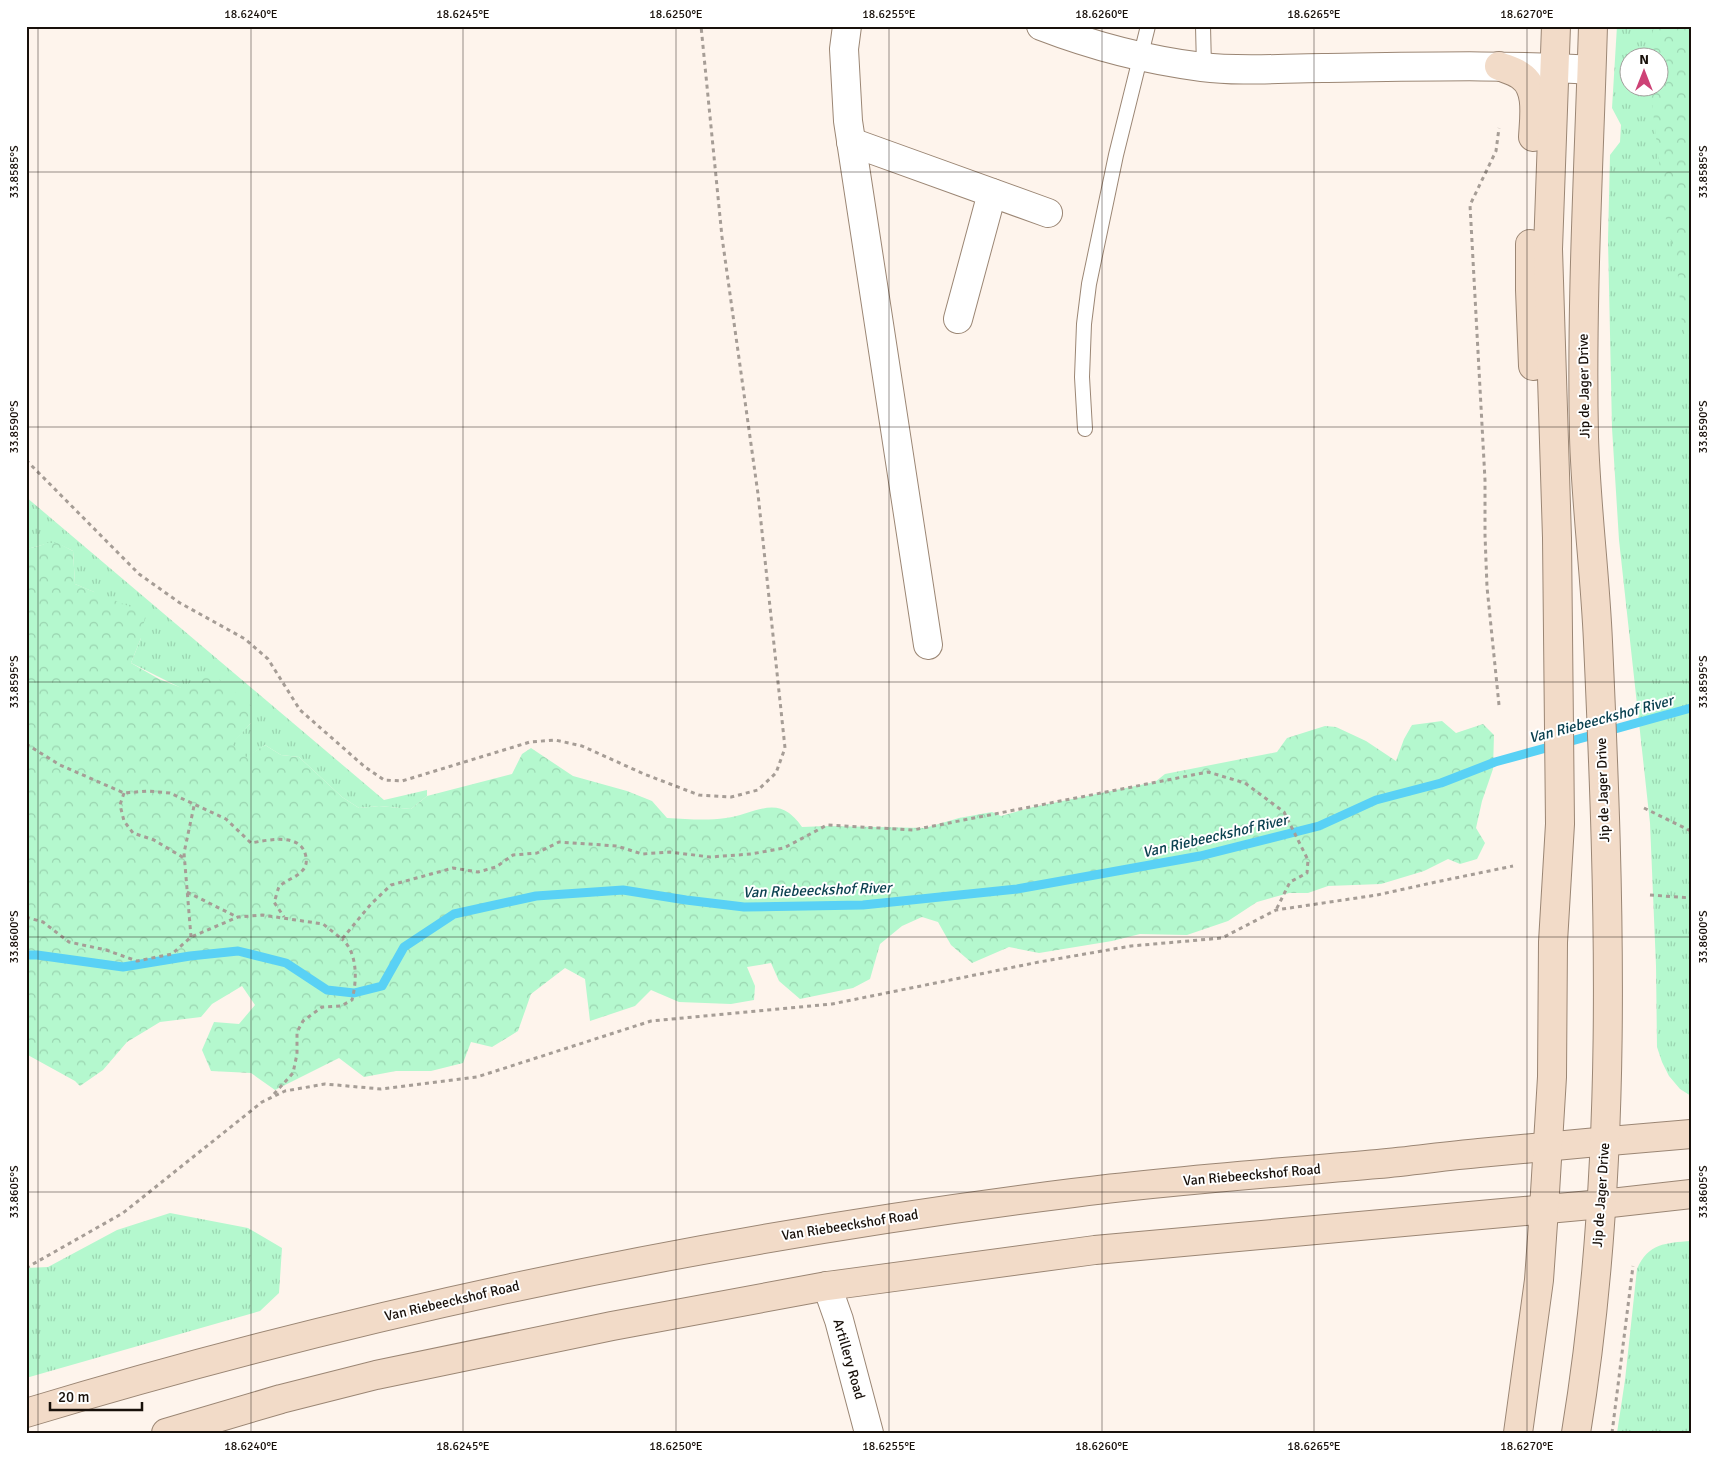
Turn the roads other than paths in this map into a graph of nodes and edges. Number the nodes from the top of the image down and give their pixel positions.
1 (847, 26) edge
2 (1041, 26) edge
3 (1148, 26) edge
4 (1203, 26) edge
5 (1556, 26) edge
6 (1593, 26) edge
7 (1140, 57) junction
8 (1499, 66) junction
9 (1204, 68) junction
10 (1554, 68) junction
11 (1591, 70) junction
12 (851, 142) junction
13 (992, 194) junction
14 (1048, 213) dead end
15 (958, 319) dead end
16 (1084, 429) dead end
17 (1557, 538) junction
18 (928, 645) dead end
19 (1691, 1134) edge
20 (1606, 1141) junction
21 (1548, 1147) junction
22 (1691, 1194) edge
23 (1602, 1204) junction
24 (1544, 1209) junction
25 (827, 1286) junction
26 (26, 1413) edge
27 (166, 1433) edge
28 (869, 1433) edge
29 (1518, 1433) edge
30 (1576, 1433) edge

1 - 12 street
2 - 7 street
3 - 7 lane
4 - 9 lane
5 - 10 main road
6 - 11 main road, Jip de Jager Drive
7 - 9 street
7 - 16 lane
8 - 9 street
8 - 10 street
8 - 17 main road
10 - 11 street
10 - 17 main road
11 - 20 main road, Jip de Jager Drive
12 - 13 street
12 - 18 street
13 - 14 street
13 - 15 street
17 - 21 main road
19 - 20 main road, Van Riebeeckshof Road
20 - 21 main road, Van Riebeeckshof Road
20 - 23 main road, Jip de Jager Drive
21 - 24 main road
21 - 26 main road, Van Riebeeckshof Road
22 - 23 main road
23 - 24 main road
23 - 30 main road, Jip de Jager Drive
24 - 25 main road
24 - 29 main road
25 - 27 main road
25 - 28 street, Artillery Road

